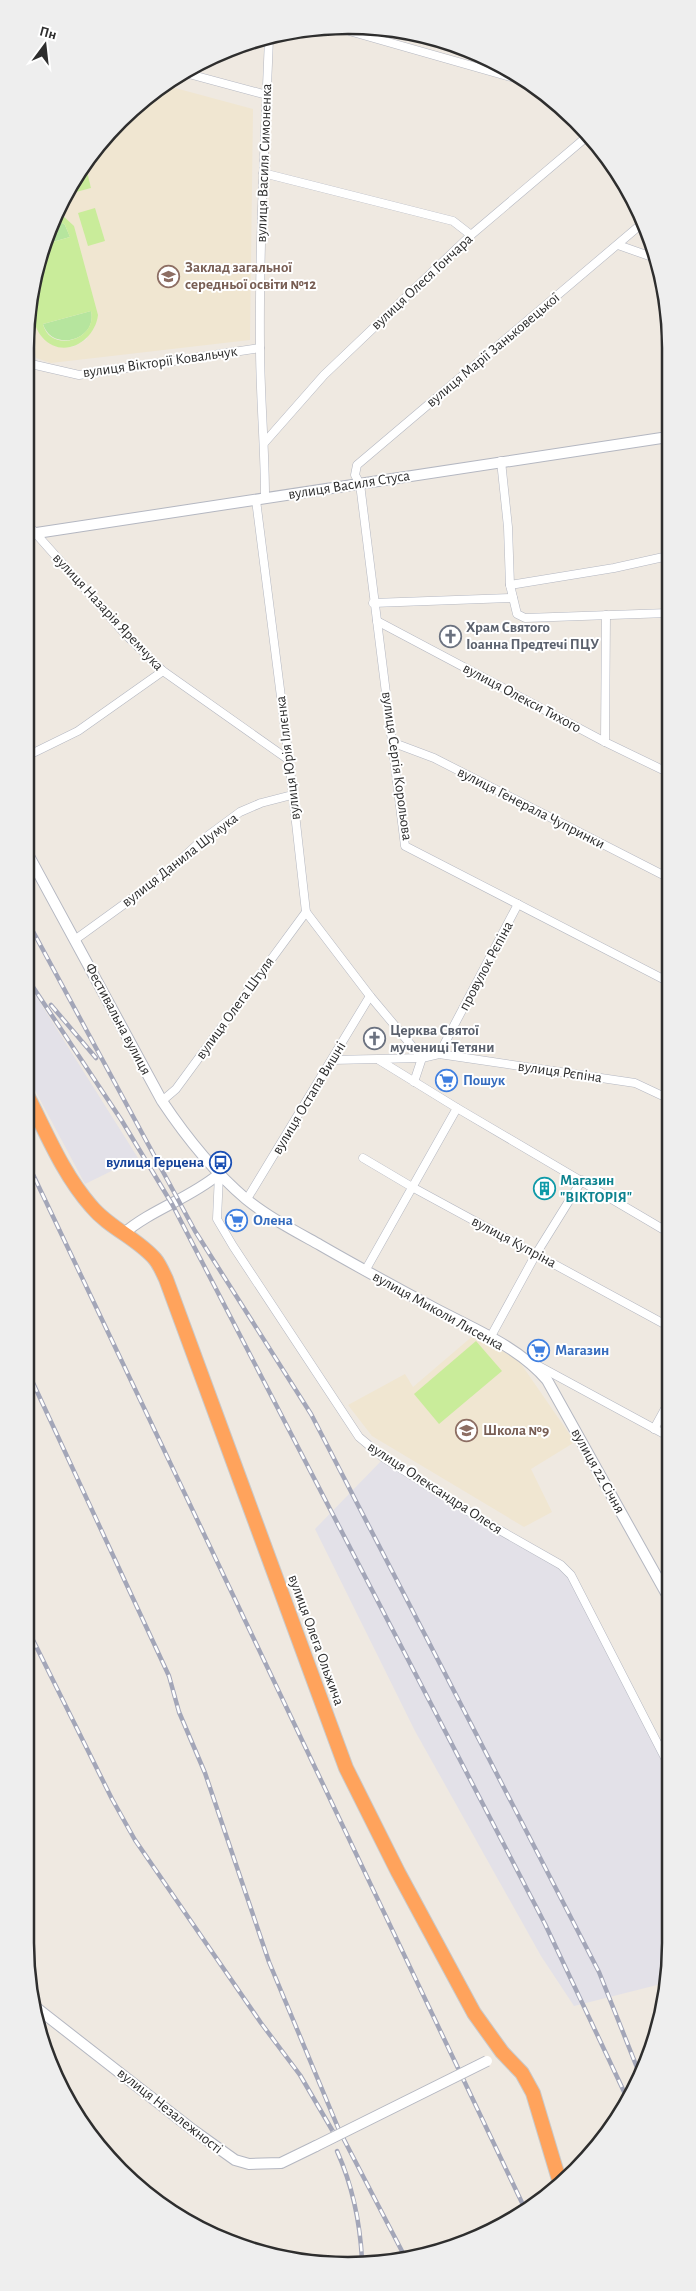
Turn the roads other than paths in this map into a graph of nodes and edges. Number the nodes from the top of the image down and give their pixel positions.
1 (367, 34) edge
2 (269, 44) edge
3 (500, 73) edge
4 (193, 75) edge
5 (267, 95) junction
6 (583, 140) edge
7 (263, 173) junction
8 (638, 227) edge
9 (471, 234) junction
10 (618, 245) junction
11 (649, 256) edge
12 (260, 348) junction
13 (34, 365) edge
14 (662, 437) edge
15 (265, 442) junction
16 (502, 461) junction
17 (360, 484) junction
18 (260, 499) junction
19 (34, 531) edge
20 (34, 533) edge
21 (662, 557) edge
22 (510, 585) junction
23 (513, 598) junction
24 (373, 603) junction
25 (662, 613) edge
26 (606, 615) junction
27 (377, 620) junction
28 (163, 671) junction
29 (604, 742) junction
30 (394, 743) junction
31 (34, 753) edge
32 (289, 760) junction
33 (662, 770) edge
34 (292, 795) junction
35 (34, 865) edge
36 (662, 874) edge
37 (518, 904) junction
38 (306, 912) junction
39 (76, 939) junction
40 (662, 978) edge
41 (370, 996) junction
42 (440, 1054) junction
43 (422, 1058) junction
44 (332, 1060) junction
45 (379, 1060) junction
46 (414, 1082) junction
47 (662, 1096) edge
48 (162, 1101) junction
49 (34, 1108) edge
50 (457, 1108) junction
51 (363, 1158) dead end
52 (219, 1174) junction
53 (582, 1180) junction
54 (412, 1187) junction
55 (247, 1199) junction
56 (662, 1229) edge
57 (123, 1234) junction
58 (536, 1254) junction
59 (365, 1271) junction
60 (662, 1323) edge
61 (490, 1338) junction
62 (522, 1357) junction
63 (662, 1414) edge
64 (654, 1428) junction
65 (662, 1433) edge
66 (662, 1586) edge
67 (662, 1752) edge
68 (42, 2012) edge
69 (502, 2052) junction
70 (558, 2176) edge

1 - 3 street
2 - 5 street, вулиця Василя Симоненка
4 - 5 street
5 - 7 street, вулиця Василя Симоненка
6 - 9 street, вулиця Олеся Гончара
7 - 9 street
7 - 12 street, вулиця Василя Симоненка
8 - 10 street, вулиця Марії Заньковецької
9 - 15 street, вулиця Олеся Гончара
10 - 11 street
10 - 17 street, вулиця Марії Заньковецької
12 - 13 street, вулиця Вікторії Ковальчук
12 - 15 street, вулиця Василя Симоненка
14 - 16 street, вулиця Василя Стуса
15 - 18 street, вулиця Василя Симоненка
16 - 17 street, вулиця Василя Стуса
16 - 22 street
17 - 18 street, вулиця Василя Стуса
17 - 24 street, вулиця Сергія Корольова
18 - 19 street, вулиця Василя Стуса
18 - 32 street, вулиця Юрія Іллєнка
20 - 28 street, вулиця Назарія Яремчука
21 - 22 street
22 - 23 street
23 - 24 street
23 - 26 street
24 - 27 street, вулиця Сергія Корольова
25 - 26 street
26 - 29 street
27 - 29 street, вулиця Олекси Тихого
27 - 30 street, вулиця Сергія Корольова
28 - 31 street
28 - 32 street, вулиця Назарія Яремчука
29 - 33 street, вулиця Олекси Тихого
30 - 36 street, вулиця Генерала Чупринки
30 - 37 street, вулиця Сергія Корольова
32 - 34 street, вулиця Юрія Іллєнка
34 - 38 street, вулиця Юрія Іллєнка
34 - 39 street, вулиця Данила Шумука
35 - 39 street, Фестивальна вулиця
37 - 40 street, вулиця Сергія Корольова
37 - 42 street, провулок Рєпіна
38 - 41 street
38 - 48 street, вулиця Олега Штуля
39 - 48 street, Фестивальна вулиця
41 - 43 street
41 - 44 street, вулиця Остапа Вишні
42 - 43 street, вулиця Рєпіна
42 - 47 street, вулиця Рєпіна
43 - 45 street, вулиця Рєпіна
43 - 46 street
44 - 45 street, вулиця Рєпіна
44 - 55 street, вулиця Остапа Вишні
45 - 46 street
46 - 50 street
48 - 52 street, Фестивальна вулиця
49 - 57 highway, вулиця Олега Ольжича
50 - 53 street
50 - 54 street
51 - 54 street, вулиця Купріна
52 - 55 street, вулиця Миколи Лисенка
52 - 57 street
52 - 67 street, вулиця Олександра Олеся
53 - 56 street
53 - 58 street
54 - 58 street, вулиця Купріна
54 - 59 street
55 - 59 street, вулиця Миколи Лисенка
57 - 69 highway, вулиця Олега Ольжича
58 - 60 street, вулиця Купріна
58 - 61 street
59 - 61 street, вулиця Миколи Лисенка
61 - 62 street, вулиця Миколи Лисенка
62 - 64 street, вулиця Миколи Лисенка
62 - 66 street, вулиця 22 Січня
63 - 64 street
64 - 65 street, вулиця Миколи Лисенка
68 - 69 street, вулиця Незалежності, bridge
69 - 70 highway, вулиця Олега Ольжича

